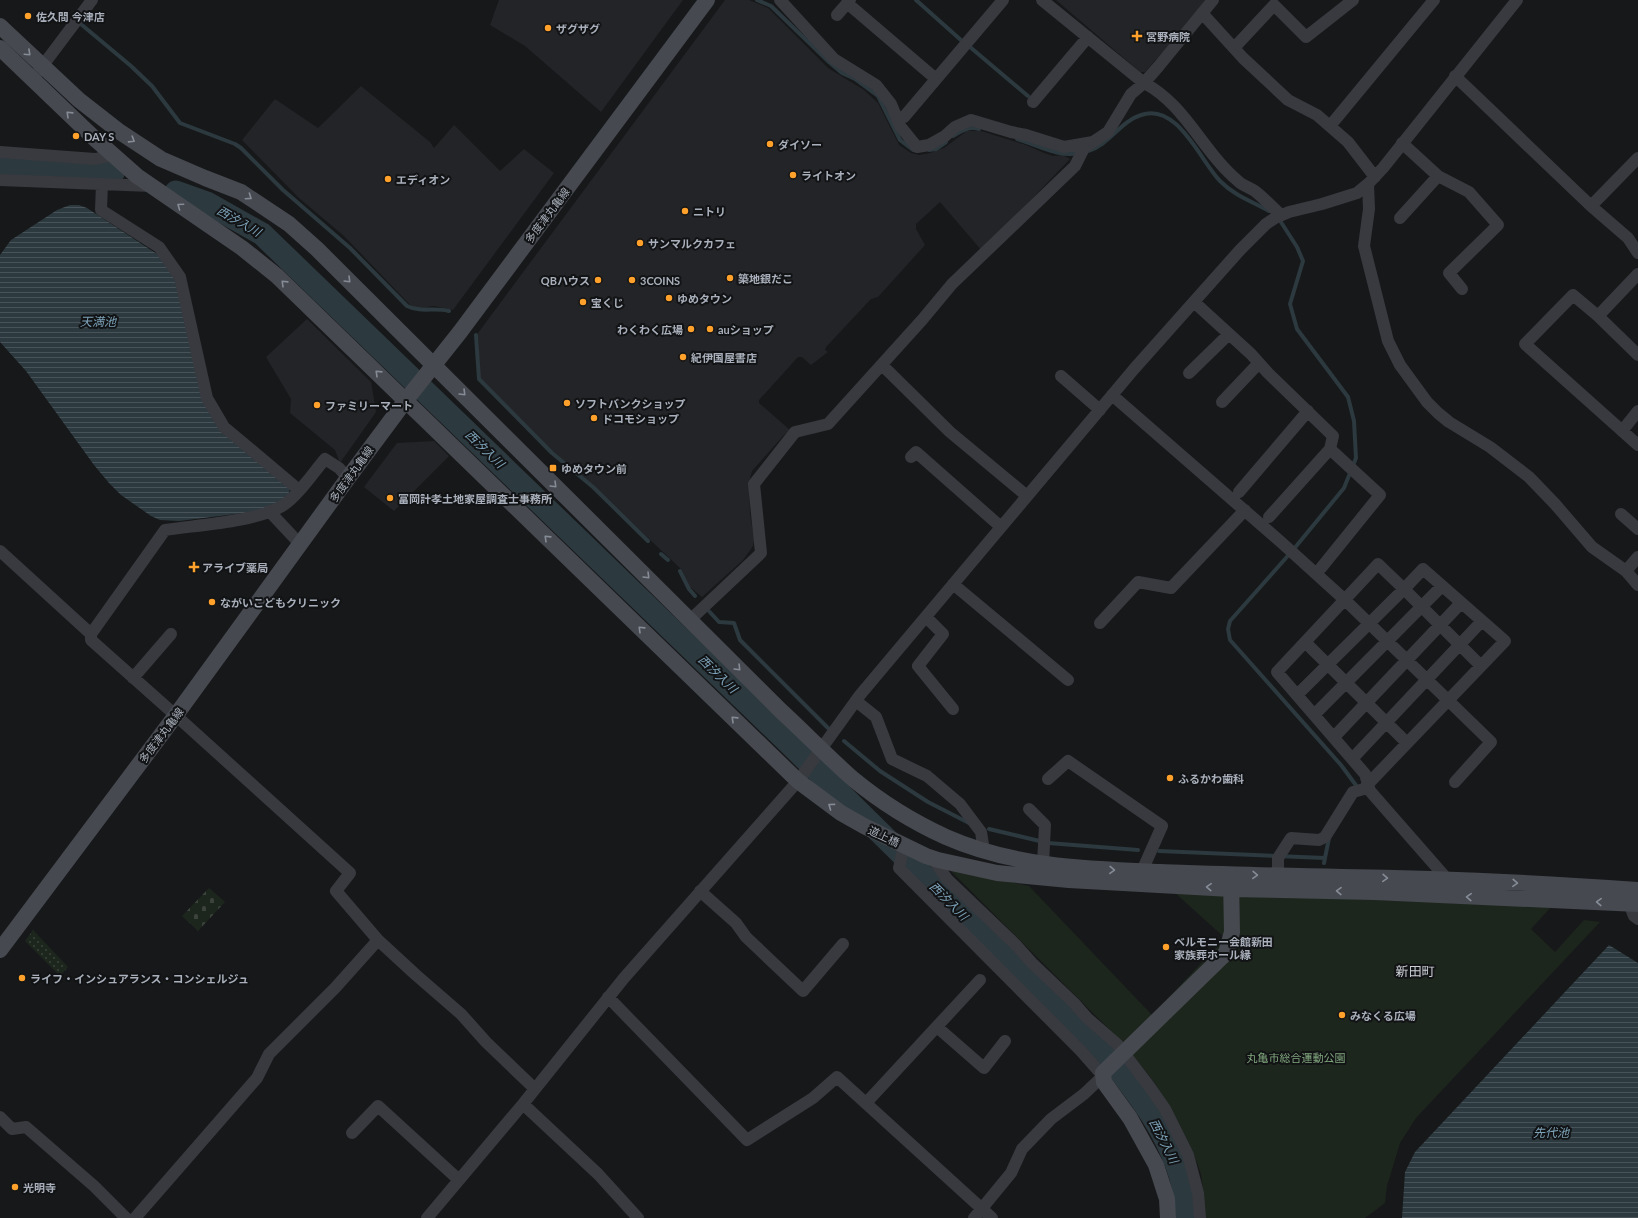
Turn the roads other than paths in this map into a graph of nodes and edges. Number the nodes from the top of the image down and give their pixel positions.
1 (92, 0) edge
2 (707, 0) edge
3 (1003, 0) edge
4 (1042, 0) edge
5 (1213, 0) edge
6 (1434, 0) edge
7 (1517, 0) edge
8 (848, 1) edge
9 (787, 2) edge
10 (1346, 2) edge
11 (1202, 13) junction
12 (837, 15) dead end
13 (0, 26) edge
14 (1088, 37) junction
15 (0, 48) edge
16 (1234, 48) junction
17 (43, 67) junction
18 (1455, 76) junction
19 (32, 78) junction
20 (936, 79) junction
21 (1144, 83) junction
22 (1033, 102) dead end
23 (904, 117) dead end
24 (1330, 126) junction
25 (1402, 143) junction
26 (1089, 145) junction
27 (0, 152) edge
28 (114, 155) junction
29 (1638, 158) edge
30 (1438, 176) junction
31 (0, 180) edge
32 (1372, 180) junction
33 (102, 184) junction
34 (152, 186) junction
35 (1591, 206) junction
36 (1281, 216) junction
37 (1400, 218) dead end
38 (1638, 253) edge
39 (1638, 274) edge
40 (1462, 289) dead end
41 (1194, 302) junction
42 (1598, 316) junction
43 (1229, 334) junction
44 (1638, 355) edge
45 (1259, 363) junction
46 (882, 365) junction
47 (431, 370) junction
48 (1189, 373) dead end
49 (1061, 376) dead end
50 (1112, 395) junction
51 (410, 396) junction
52 (1222, 402) dead end
53 (1100, 410) junction
54 (1308, 411) junction
55 (1638, 411) edge
56 (1622, 431) junction
57 (1638, 445) edge
58 (1330, 449) junction
59 (911, 457) dead end
60 (348, 478) junction
61 (299, 490) junction
62 (1239, 492) dead end
63 (1027, 496) junction
64 (1245, 510) junction
65 (269, 511) junction
66 (1621, 514) dead end
67 (1269, 517) dead end
68 (1001, 527) junction
69 (1638, 529) edge
70 (300, 544) junction
71 (0, 551) edge
72 (1638, 557) edge
73 (1321, 568) dead end
74 (1626, 571) junction
75 (953, 584) junction
76 (1638, 585) edge
77 (1442, 586) junction
78 (1404, 588) junction
79 (1345, 600) junction
80 (1461, 603) junction
81 (1422, 606) junction
82 (926, 617) junction
83 (690, 620) junction
84 (1482, 621) junction
85 (1100, 623) dead end
86 (1369, 623) junction
87 (1440, 625) junction
88 (91, 634) junction
89 (171, 634) dead end
90 (1387, 641) junction
91 (1306, 643) junction
92 (1460, 644) junction
93 (1407, 660) junction
94 (1328, 664) junction
95 (1481, 666) junction
96 (133, 678) junction
97 (1427, 679) junction
98 (1068, 680) dead end
99 (1346, 683) junction
100 (1297, 695) junction
101 (1448, 700) junction
102 (856, 701) junction
103 (1366, 703) junction
104 (953, 709) dead end
105 (176, 715) junction
106 (1314, 715) junction
107 (1386, 722) junction
108 (1334, 737) junction
109 (1407, 743) junction
110 (819, 753) junction
111 (1352, 759) junction
112 (801, 776) junction
113 (1048, 779) dead end
114 (1455, 782) dead end
115 (1362, 788) junction
116 (1030, 808) dead end
117 (904, 845) junction
118 (984, 851) junction
119 (930, 857) junction
120 (1043, 864) junction
121 (1143, 877) junction
122 (1447, 879) junction
123 (1231, 882) junction
124 (1278, 883) junction
125 (700, 891) junction
126 (1447, 896) junction
127 (1632, 897) edge
128 (1638, 919) edge
129 (378, 940) junction
130 (843, 944) dead end
131 (0, 950) edge
132 (980, 980) dead end
133 (608, 997) junction
134 (937, 1026) junction
135 (1005, 1041) dead end
136 (1123, 1052) junction
137 (1104, 1074) junction
138 (535, 1089) junction
139 (866, 1103) junction
140 (523, 1104) junction
141 (0, 1117) edge
142 (352, 1133) dead end
143 (459, 1180) junction
144 (978, 1213) edge
145 (126, 1218) edge
146 (135, 1218) edge
147 (427, 1218) edge
148 (638, 1218) edge
149 (992, 1218) edge
150 (1168, 1218) edge
151 (1200, 1218) edge

1 - 17 street
2 - 47 street, 多度津丸亀線
3 - 20 street
4 - 14 street
5 - 11 street
6 - 24 street
7 - 18 street
8 - 12 street
8 - 20 street
9 - 26 street
10 - 16 street
11 - 16 street
11 - 21 street
13 -> 17 street
14 - 21 street
14 - 22 street
15 - 19 street, 道上橋
16 - 24 street
17 - 19 street
17 -> 47 street
18 - 25 street
18 - 35 street
28 -> 19 street, 道上橋
20 - 23 street
21 - 26 street
21 - 36 street
24 - 32 street
25 - 30 street
25 - 32 street
26 - 46 street
27 - 28 street
28 - 34 street, 道上橋
29 - 35 street
30 - 37 street
30 - 40 street
31 - 33 street
32 - 36 street
32 - 74 street
33 - 34 street
33 - 61 street
51 -> 34 street, 道上橋
35 - 38 street
36 - 41 street
39 - 42 street
41 - 43 street
41 - 50 street
42 - 44 street
42 - 56 street
43 - 45 street
43 - 48 street
45 - 52 street
45 - 54 street
46 - 63 street
46 - 83 street
47 - 51 street, 多度津丸亀線
47 -> 83 street
49 - 53 street
50 - 53 street
50 - 64 street
51 - 60 street, 多度津丸亀線
112 -> 51 street, 道上橋
53 - 63 street
54 - 58 street
54 - 62 street
55 - 56 street
56 - 57 street
58 - 67 street
58 - 73 street
59 - 68 street
60 - 61 street
60 - 70 street, 多度津丸亀線
61 - 65 street
63 - 68 street
64 - 79 street
64 - 85 street
65 - 70 street
65 - 88 street
66 - 69 street
68 - 75 street
70 - 105 street, 多度津丸亀線
71 - 88 street
72 - 74 street
74 - 76 street
75 - 82 street
75 - 98 street
77 - 78 street
77 - 80 street
77 - 81 street
78 - 79 street
78 - 81 street
78 - 86 street
79 - 86 street
79 - 91 street
80 - 84 street
80 - 87 street
81 - 87 street
81 - 90 street
82 - 102 street
82 - 104 street
83 -> 110 street
84 - 92 street
84 - 95 street
86 - 90 street
86 - 94 street
87 - 92 street
87 - 93 street
88 - 96 street
89 - 96 street
90 - 93 street
90 - 99 street
91 - 94 street
91 - 100 street
92 - 95 street
92 - 97 street
93 - 97 street
93 - 103 street
94 - 99 street
94 - 100 street
95 - 101 street
96 - 105 street
97 - 101 street
97 - 107 street
99 - 103 street
99 - 106 street
100 - 106 street
101 - 109 street
101 - 114 street
102 - 110 street
102 - 118 street
103 - 107 street
103 - 108 street
105 - 129 street
105 - 131 street, 多度津丸亀線
106 - 108 street
107 - 109 street
107 - 111 street
108 - 111 street
109 - 115 street
110 - 112 street
110 - 118 street
111 - 115 street
117 -> 112 street, 道上橋
112 - 125 street
113 - 121 street
115 - 122 street
115 - 124 street
116 - 120 street
117 - 119 street, 道上橋
117 - 137 street, 道上橋
118 - 120 street
119 - 121 street, 道上橋
119 - 136 street
120 -> 121 street
121 - 123 street
124 -> 122 street
122 - 126 street
122 -> 127 street
123 - 124 street
123 - 136 street
126 -> 124 street
125 - 130 street
125 - 133 street
127 -> 126 street
127 - 128 street
129 - 138 street
129 - 146 street
132 - 134 street
133 - 138 street
133 - 139 street
134 - 135 street
134 - 139 street
136 - 137 street
136 - 151 street
137 - 144 street
137 - 150 street
138 - 140 street
139 - 144 street
140 - 143 street
140 - 148 street
141 - 145 street
142 - 143 street
143 - 147 street
144 - 149 street

